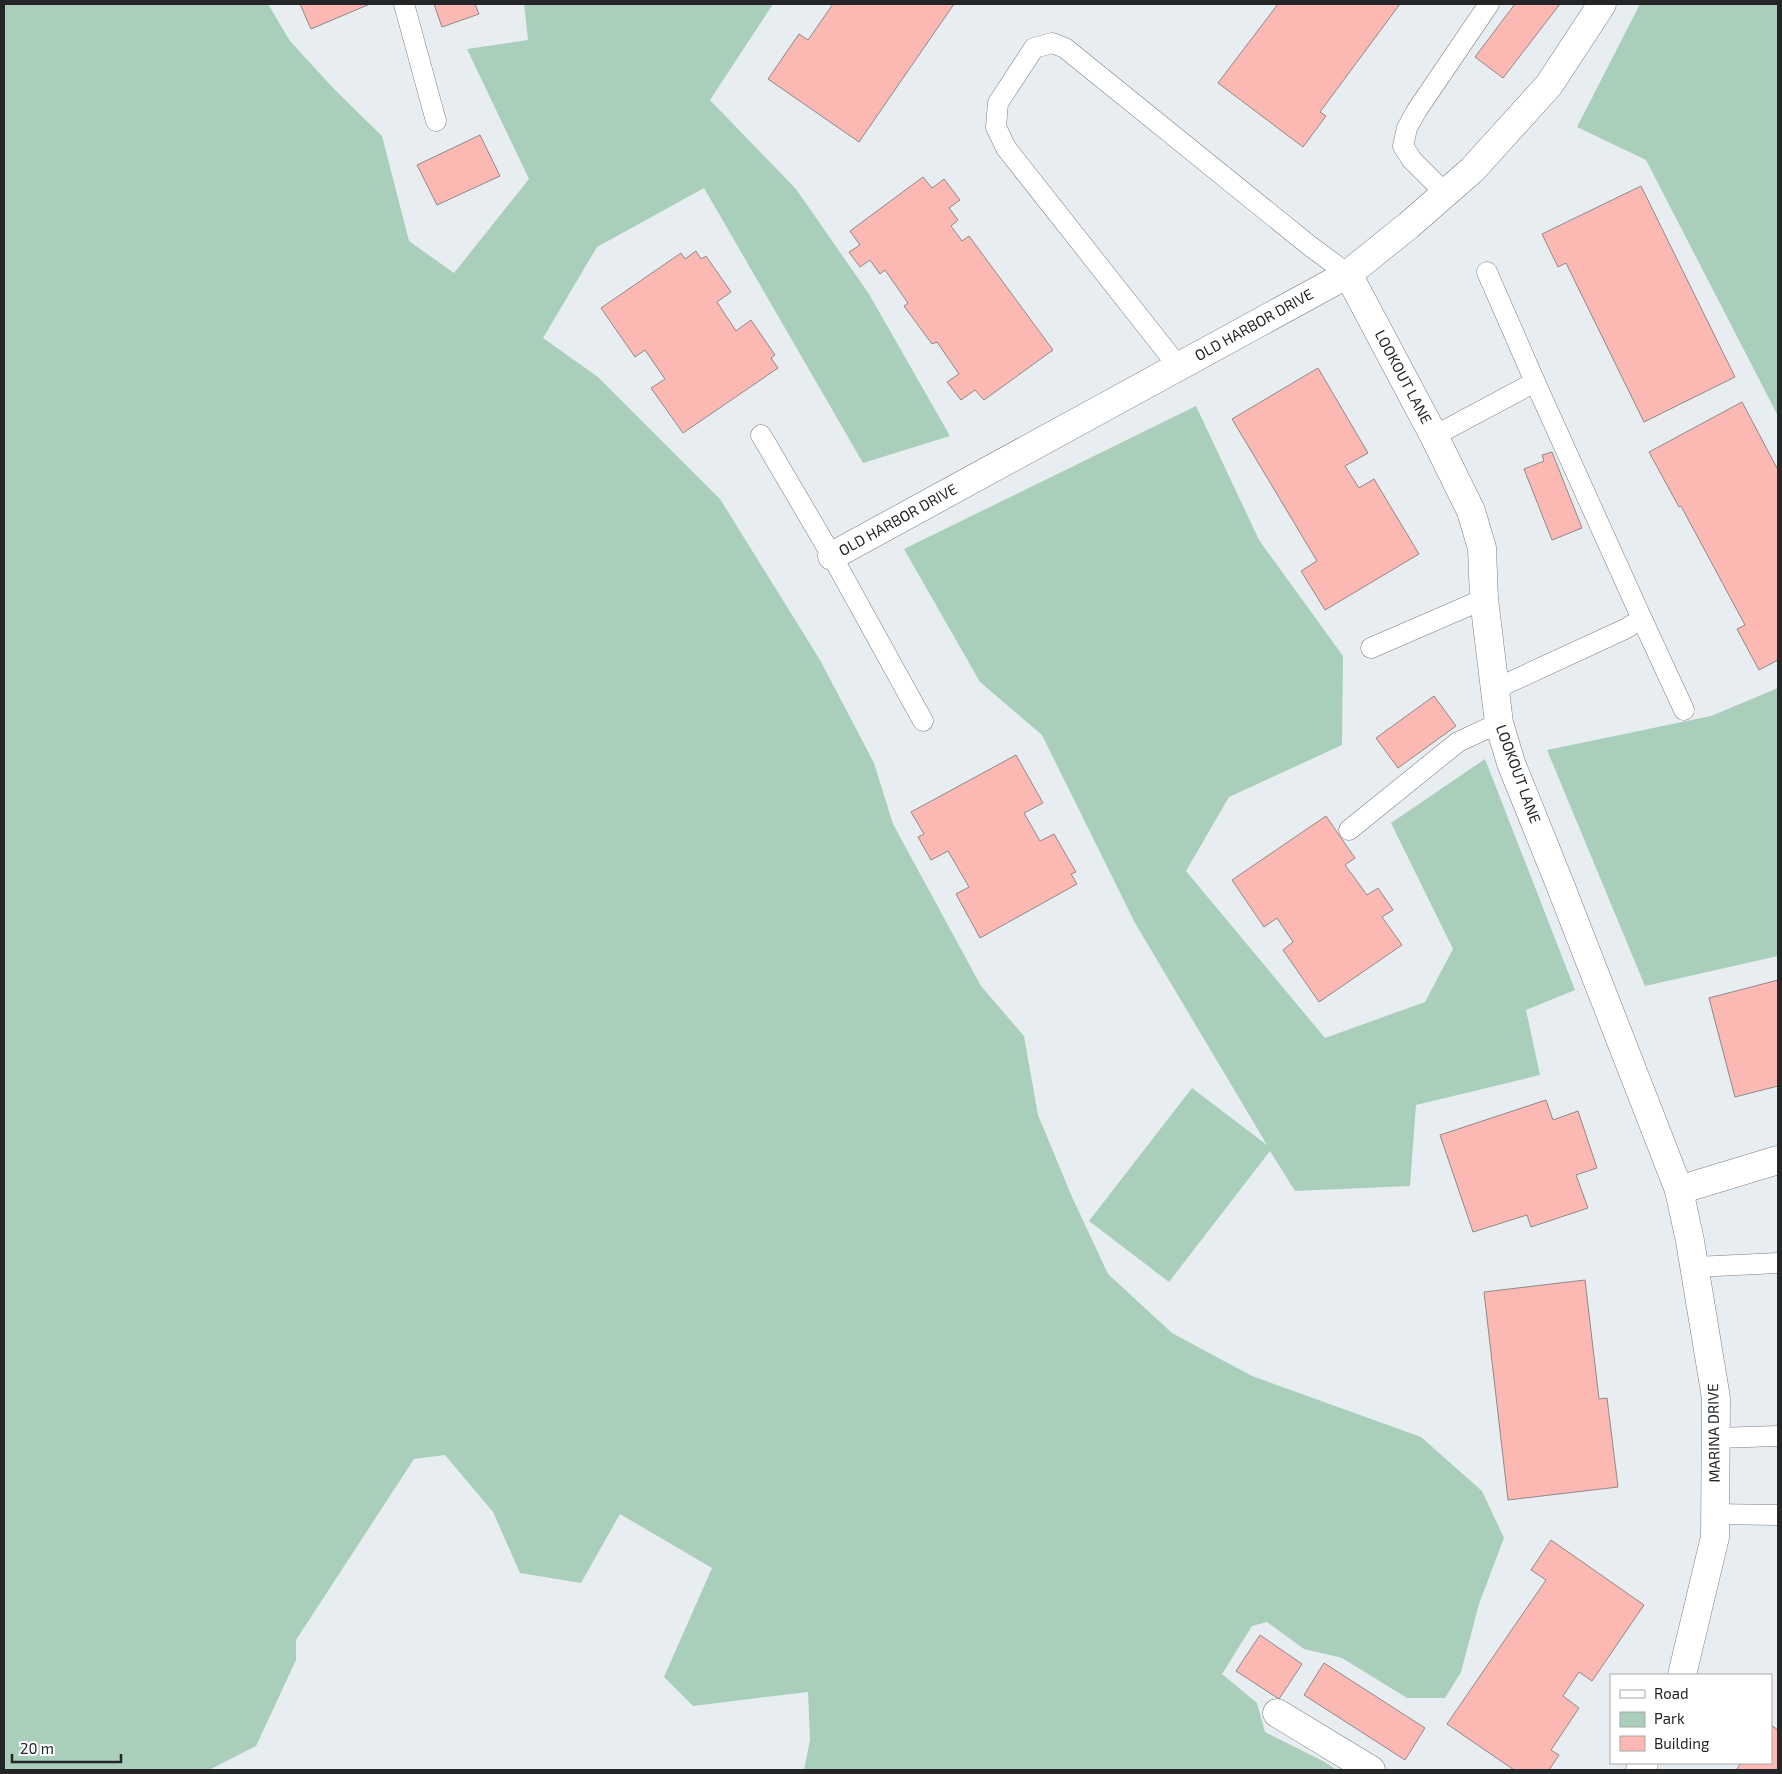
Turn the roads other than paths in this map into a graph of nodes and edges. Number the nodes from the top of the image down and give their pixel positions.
1 (404, 4) edge
2 (1490, 4) edge
3 (1602, 4) edge
4 (436, 122) dead end
5 (1445, 193) junction
6 (1487, 272) dead end
7 (1348, 274) junction
8 (1178, 366) junction
9 (1535, 382) junction
10 (761, 435) dead end
11 (1434, 436) junction
12 (832, 556) junction
13 (1484, 598) junction
14 (1642, 619) junction
15 (1371, 648) dead end
16 (1495, 689) junction
17 (1684, 710) dead end
18 (923, 722) dead end
19 (1499, 723) junction
20 (1349, 830) dead end
21 (1778, 1160) edge
22 (1679, 1190) junction
23 (1778, 1263) edge
24 (1695, 1267) junction
25 (1778, 1436) edge
26 (1716, 1438) junction
27 (1714, 1514) junction
28 (1778, 1516) edge
29 (1682, 1674) edge
30 (1277, 1713) dead end
31 (1370, 1770) edge

1 - 4 lane
2 - 5 lane
3 - 5 street, OLD HARBOR DRIVE
5 - 7 street, OLD HARBOR DRIVE
6 - 9 lane
7 - 8 street, OLD HARBOR DRIVE
7 - 8 lane
7 - 11 street, LOOKOUT LANE
8 - 12 street, OLD HARBOR DRIVE
9 - 11 lane
9 - 14 lane
10 - 12 lane, OLD HARBOR DRIVE
11 - 13 street, LOOKOUT LANE
12 - 18 lane, OLD HARBOR DRIVE
13 - 15 lane
13 - 16 street, LOOKOUT LANE
14 - 16 lane
14 - 17 lane
16 - 19 street, LOOKOUT LANE
19 - 20 lane
19 - 22 street, LOOKOUT LANE
21 - 22 street
22 - 24 street, MARINA DRIVE
23 - 24 lane
24 - 26 street, MARINA DRIVE
25 - 26 lane
26 - 27 street, MARINA DRIVE
27 - 28 lane
27 - 29 street, MARINA DRIVE
30 - 31 street

